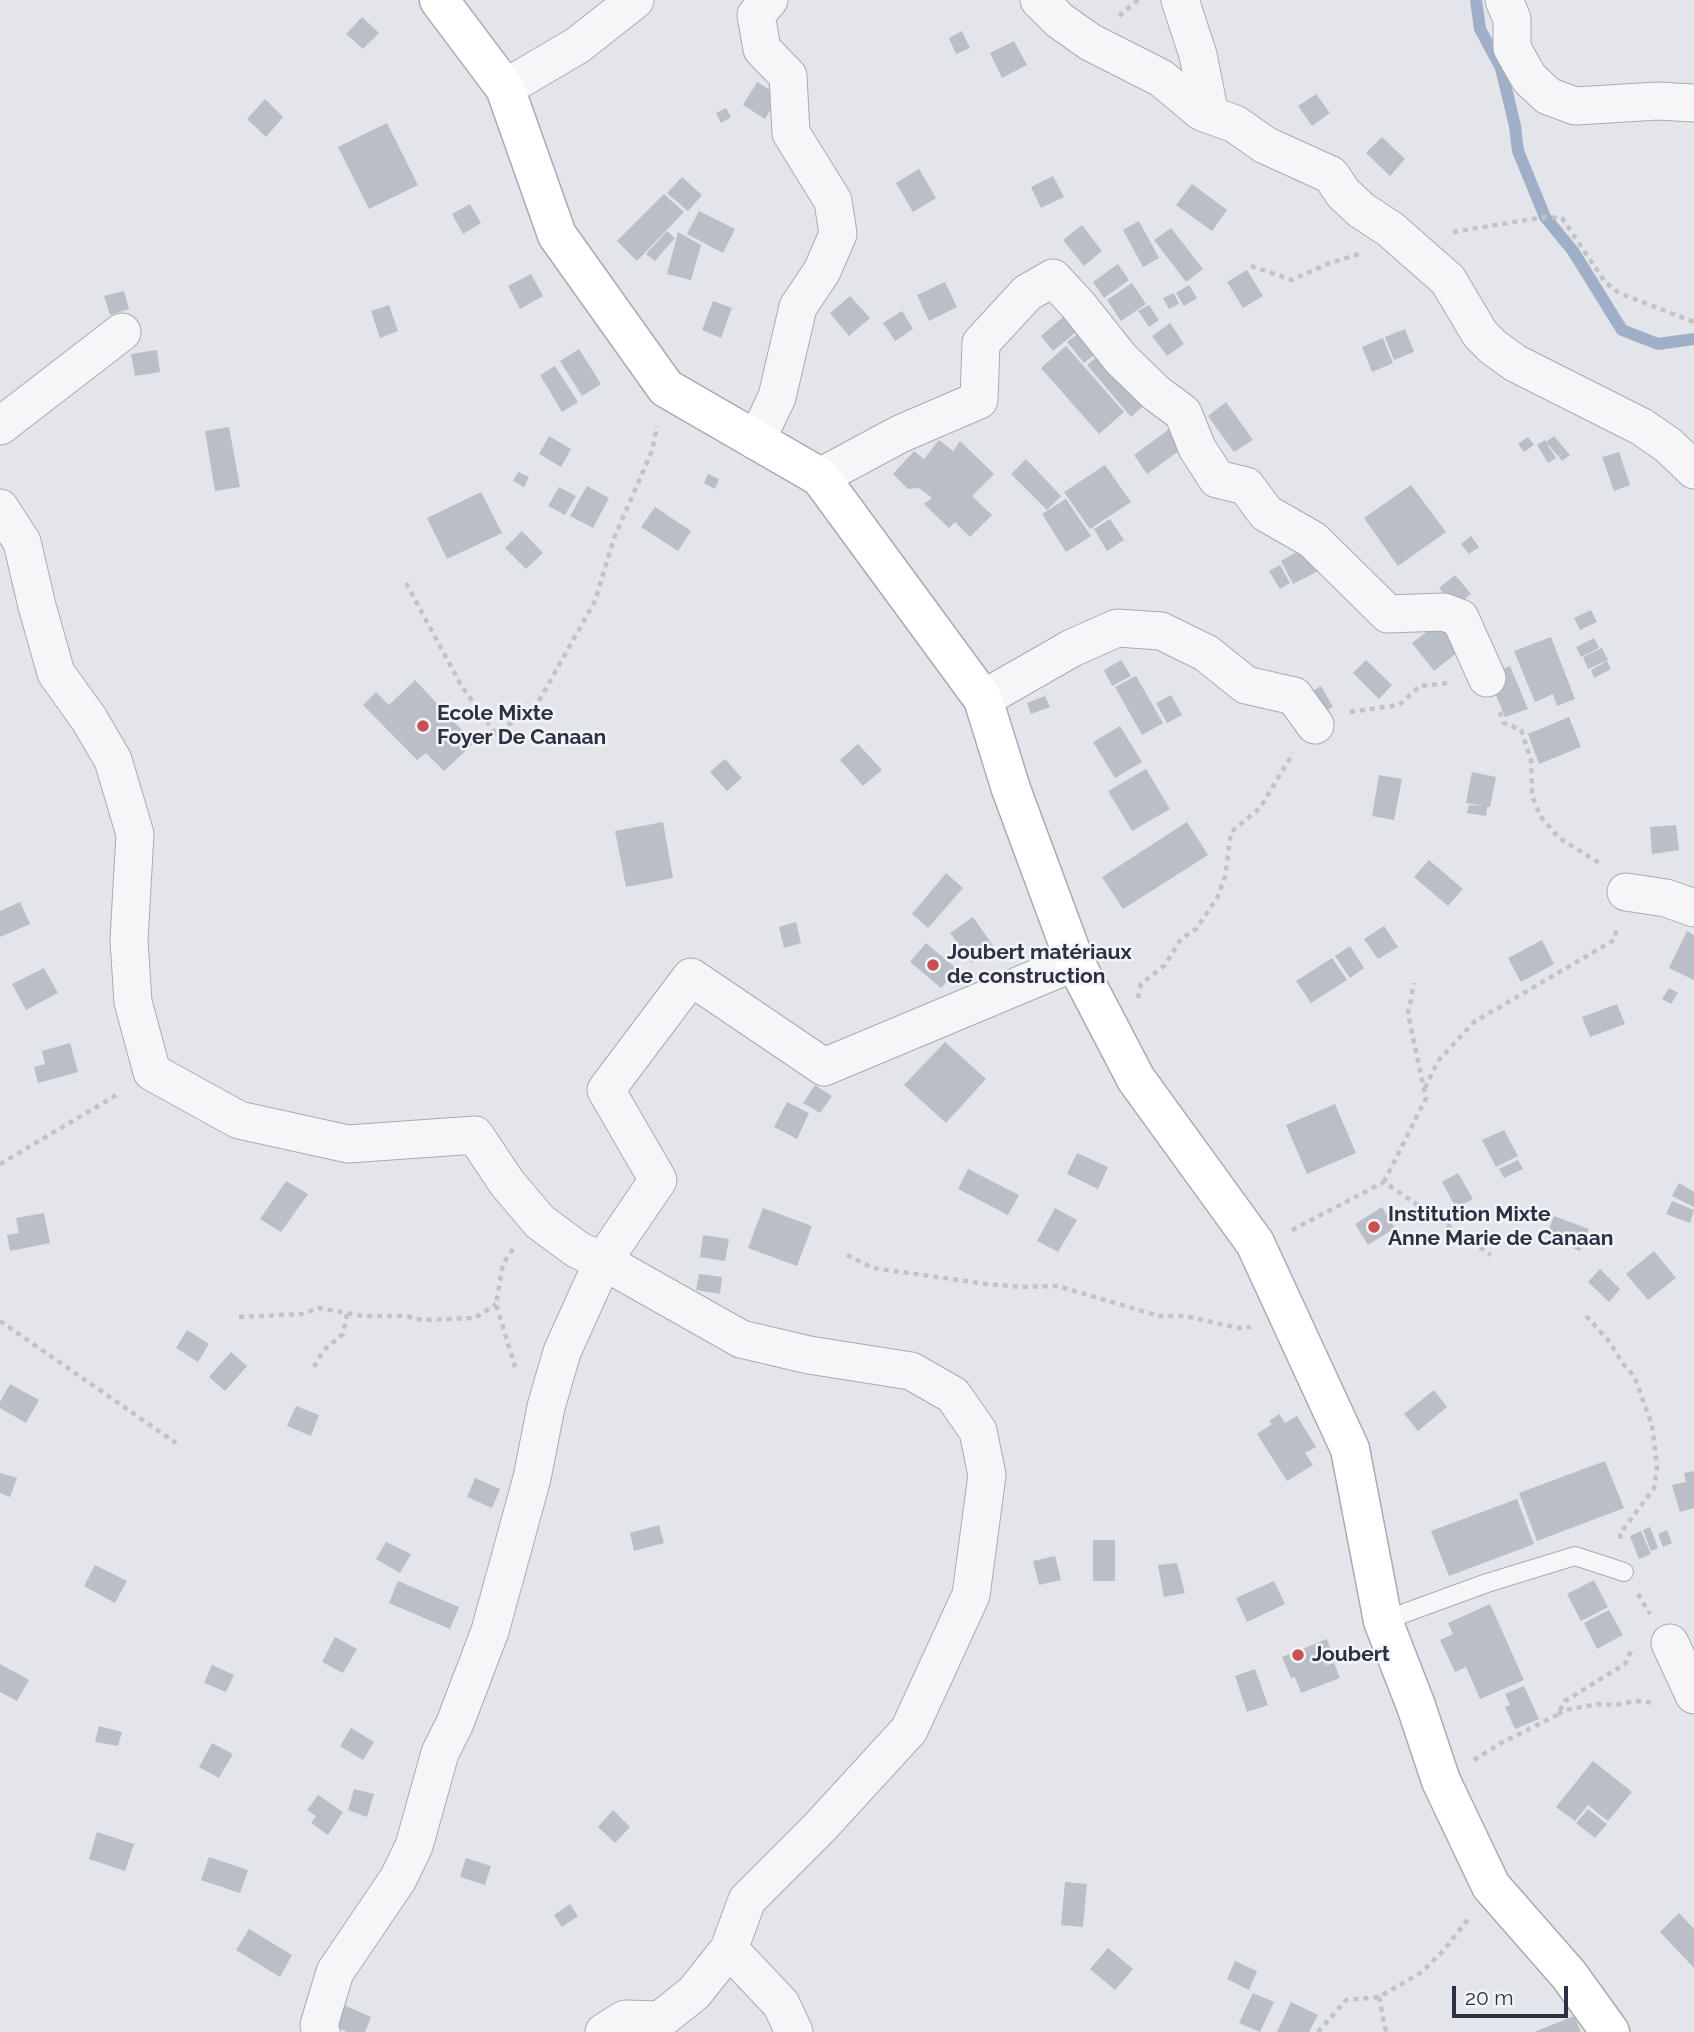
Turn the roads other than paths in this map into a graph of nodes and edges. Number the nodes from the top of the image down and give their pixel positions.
1 (439, 0) edge
2 (635, 0) edge
3 (769, 0) edge
4 (1039, 0) edge
5 (1180, 0) edge
6 (1504, 0) edge
7 (505, 88) junction
8 (1694, 103) edge
9 (1210, 115) junction
10 (122, 332) dead end
11 (0, 426) edge
12 (756, 441) junction
13 (1694, 470) edge
14 (820, 477) junction
15 (0, 508) edge
16 (1486, 678) road end
17 (983, 699) junction
18 (1315, 725) road end
19 (1626, 892) road end
20 (1694, 908) edge
21 (1075, 962) junction
22 (603, 1261) junction
23 (1624, 1572) dead end
24 (1382, 1621) junction
25 (1653, 1642) road end
26 (1680, 1699) edge
27 (729, 1949) junction
28 (653, 2026) edge
29 (321, 2032) edge
30 (604, 2032) edge
31 (794, 2032) edge
32 (1611, 2032) edge

1 - 7 street
2 - 7 street
3 - 12 street
4 - 9 street
5 - 9 street
6 - 8 street
7 - 12 street
9 - 13 street
10 - 11 street
12 - 14 street
14 - 16 street
14 - 17 street
15 - 22 street
17 - 18 street
17 - 21 street
19 - 20 street
21 - 22 street
21 - 24 street
22 - 27 street
22 - 29 street
23 - 24 lane
24 - 32 street
25 - 26 street
27 - 28 street
27 - 31 street
28 - 30 street

